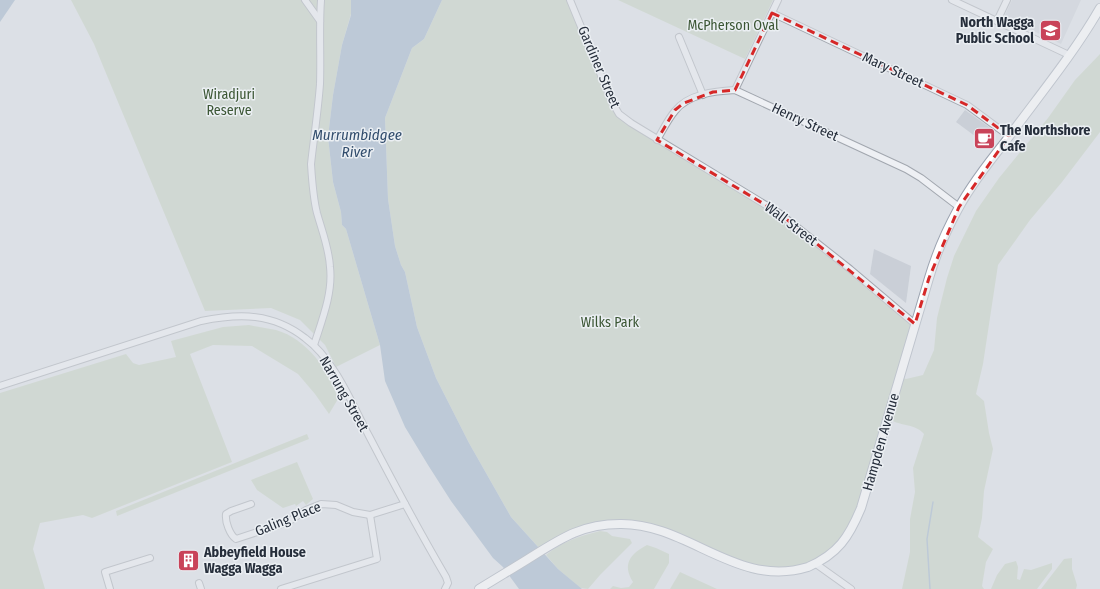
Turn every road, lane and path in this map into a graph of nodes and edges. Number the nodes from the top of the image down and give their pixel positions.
1 (305, 0) edge
2 (321, 0) edge
3 (570, 0) edge
4 (778, 0) edge
5 (952, 0) edge
6 (1007, 0) edge
7 (1100, 8) edge
8 (772, 13) junction
9 (320, 21) junction
10 (997, 21) junction
11 (679, 37) dead end
12 (1069, 55) junction
13 (735, 90) junction
14 (703, 95) junction
15 (1009, 136) junction
16 (657, 140) junction
17 (959, 207) junction
18 (915, 324) junction
19 (314, 345) junction
20 (0, 386) edge
21 (251, 504) dead end
22 (405, 504) junction
23 (370, 515) junction
24 (150, 558) dead end
25 (816, 564) junction
26 (490, 584) edge
27 (110, 589) edge
28 (281, 589) edge
29 (445, 589) edge
30 (479, 589) edge
31 (851, 589) edge

1 - 9 street
2 - 9 street
3 - 16 street, Gardiner Street
4 - 8 street
5 - 10 street
6 - 10 street
7 - 12 main road, Hampden Avenue
8 - 13 street
8 - 15 street, Mary Street
9 - 19 street
10 - 12 street
11 - 14 street
12 - 15 main road, Hampden Avenue
13 - 14 street, Henry Street
13 - 17 street, Henry Street
14 - 16 street, Henry Street
15 - 17 main road, Hampden Avenue
16 - 18 street, Wall Street
17 - 18 main road, Hampden Avenue
18 - 25 main road, Hampden Avenue
19 - 20 street, Narrung Street
19 - 22 street, Narrung Street
21 - 23 street, Galing Place
22 - 23 street
22 - 29 street, Narrung Street
23 - 28 street
24 - 27 street
25 - 26 main road, Hampden Avenue
25 - 31 street
26 - 30 main road, Hampden Avenue

